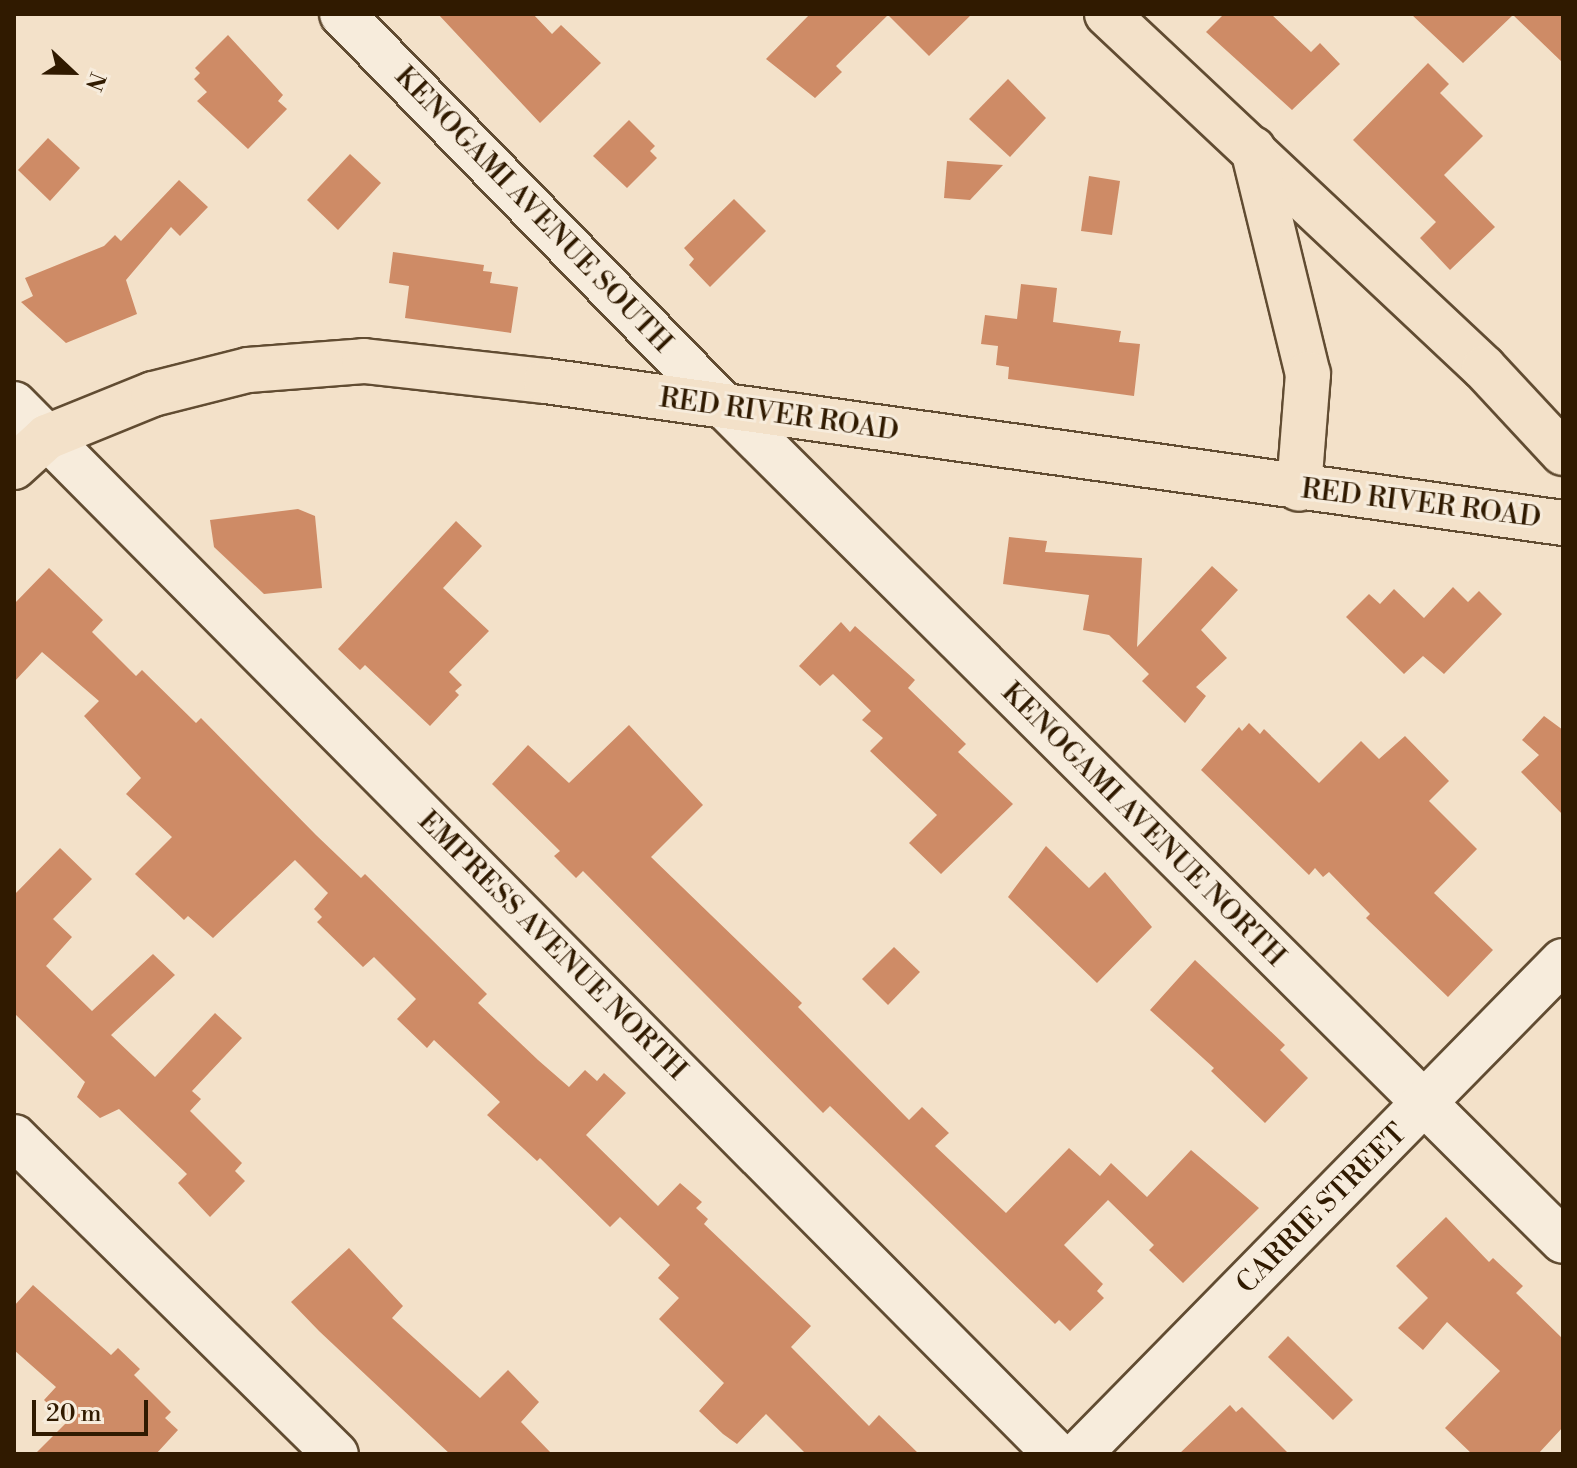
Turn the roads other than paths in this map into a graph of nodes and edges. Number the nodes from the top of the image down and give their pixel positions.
1 (342, 14) edge
2 (1107, 14) edge
3 (1253, 149) junction
4 (14, 404) edge
5 (725, 407) junction
6 (47, 437) junction
7 (1563, 453) edge
8 (14, 467) edge
9 (1299, 489) junction
10 (1563, 523) edge
11 (1563, 961) edge
12 (1424, 1107) junction
13 (14, 1137) edge
14 (1563, 1241) edge
15 (336, 1454) edge
16 (1056, 1454) edge
17 (1079, 1454) edge

1 - 5 street, KENOGAMI AVENUE SOUTH
2 - 3 main road
3 - 7 main road
3 - 9 main road
4 - 6 street, EMPRESS AVENUE NORTH
5 - 6 main road, RED RIVER ROAD
5 - 9 main road, RED RIVER ROAD
5 - 12 street, KENOGAMI AVENUE NORTH
6 - 8 main road, RED RIVER ROAD
6 - 16 street, EMPRESS AVENUE NORTH
9 - 10 main road, RED RIVER ROAD
11 - 12 street, CARRIE STREET
12 - 14 street, KENOGAMI AVENUE NORTH
12 - 17 street, CARRIE STREET
13 - 15 street

